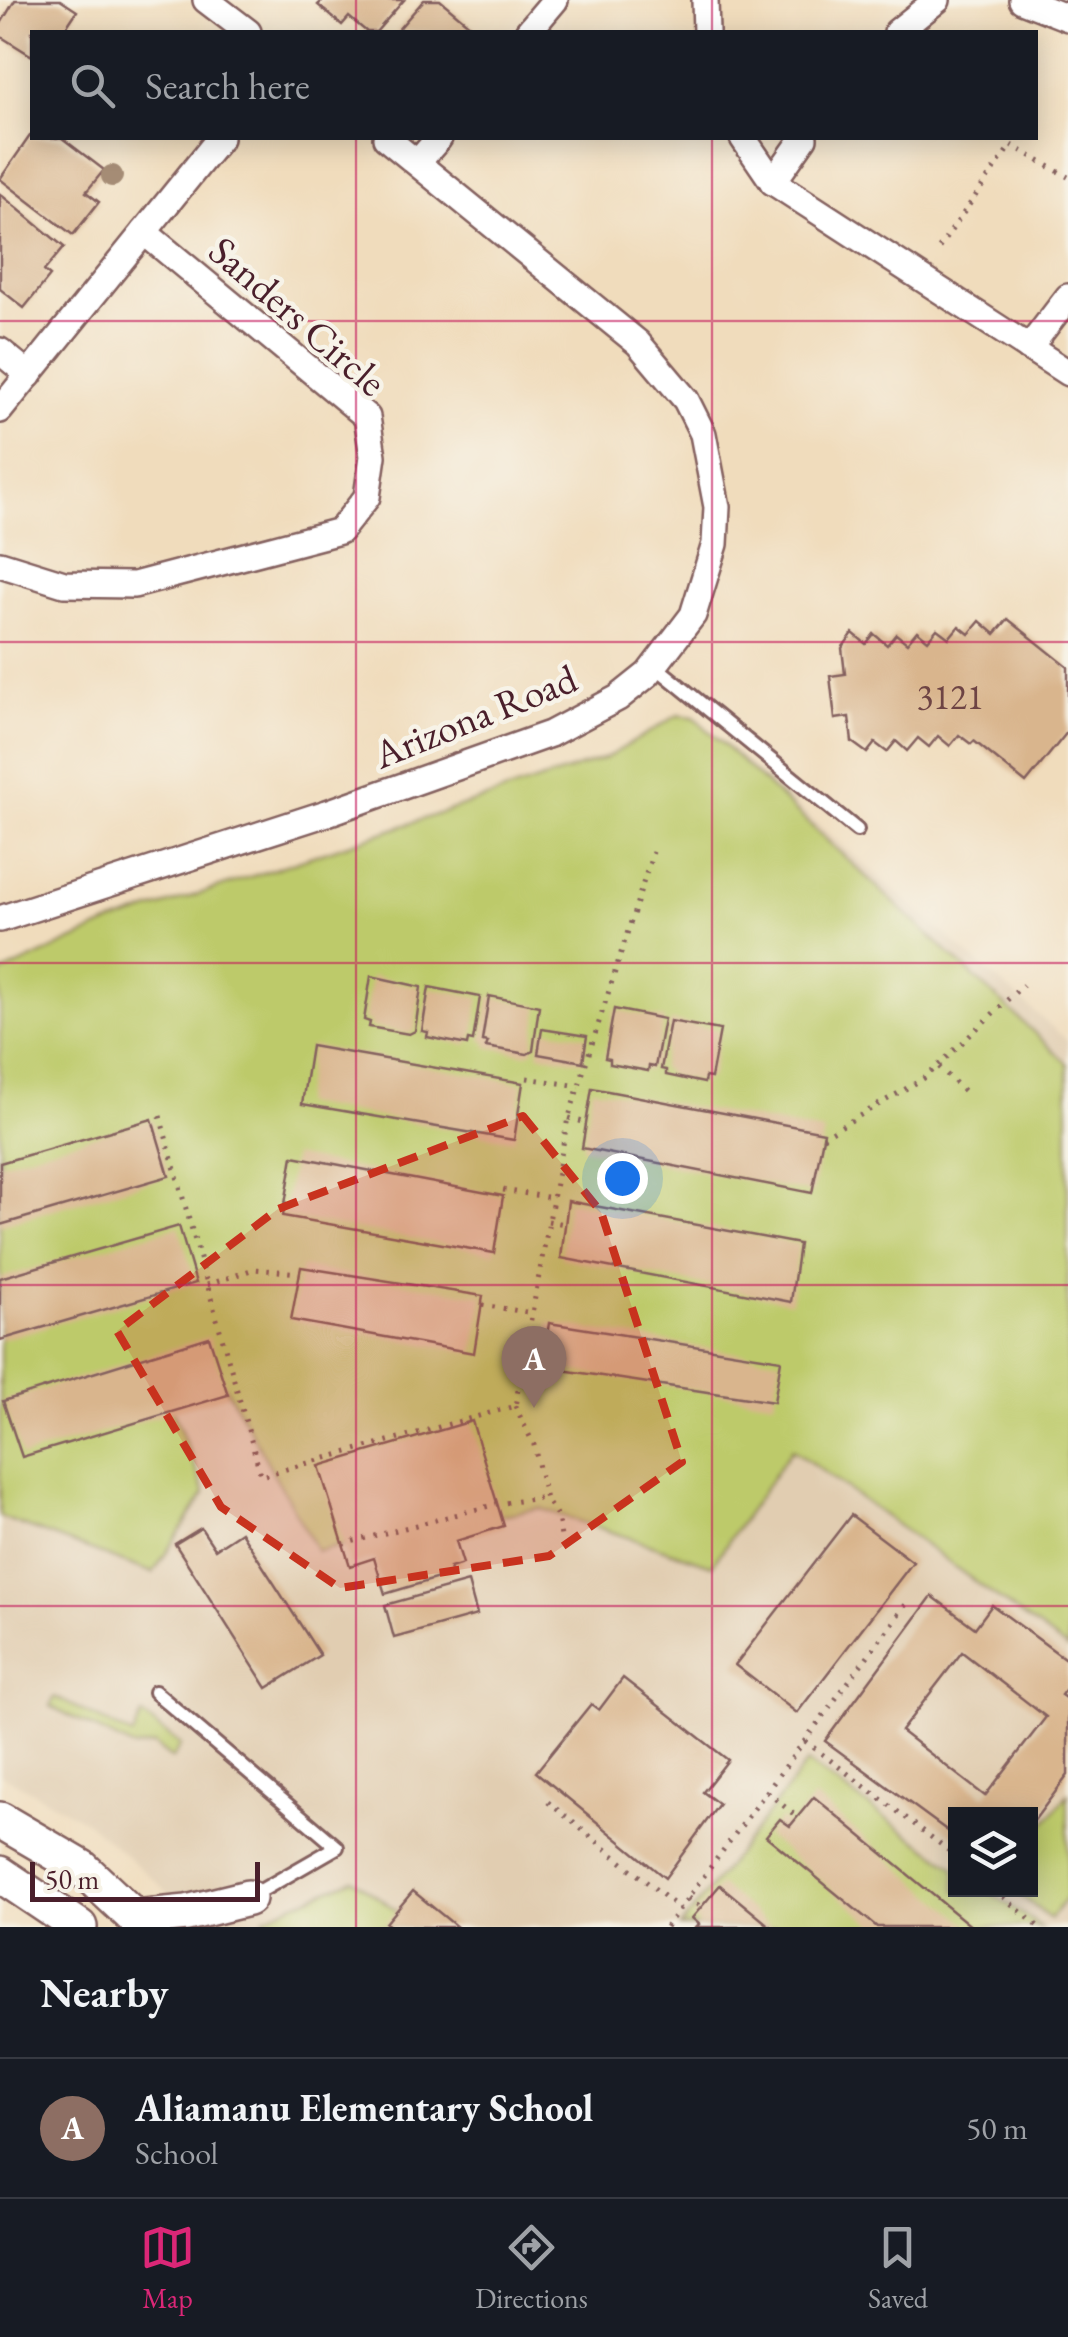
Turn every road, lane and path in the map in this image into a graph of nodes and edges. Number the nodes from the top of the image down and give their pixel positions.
1 (206, 0) edge
2 (555, 0) edge
3 (705, 0) edge
4 (936, 0) edge
5 (1022, 0) edge
6 (1068, 18) edge
7 (245, 30) edge
8 (530, 30) edge
9 (706, 30) edge
10 (899, 30) edge
11 (218, 140) edge
12 (389, 140) edge
13 (436, 140) edge
14 (744, 140) edge
15 (803, 140) edge
16 (418, 162) junction
17 (1068, 177) edge
18 (773, 182) junction
19 (144, 232) junction
20 (939, 248) dead end
21 (1068, 297) edge
22 (1029, 348) junction
23 (0, 351) edge
24 (1068, 373) edge
25 (29, 375) junction
26 (0, 410) edge
27 (0, 564) edge
28 (655, 666) junction
29 (858, 830) dead end
30 (653, 852) dead end
31 (0, 919) edge
32 (1023, 985) dead end
33 (938, 1066) junction
34 (527, 1078) dead end
35 (580, 1086) junction
36 (966, 1092) dead end
37 (160, 1116) dead end
38 (570, 1118) junction
39 (586, 1123) dead end
40 (823, 1137) dead end
41 (504, 1190) dead end
42 (553, 1198) junction
43 (548, 1221) junction
44 (566, 1224) dead end
45 (300, 1273) dead end
46 (207, 1285) junction
47 (482, 1305) dead end
48 (532, 1313) junction
49 (526, 1343) junction
50 (546, 1344) dead end
51 (515, 1406) junction
52 (546, 1497) junction
53 (561, 1537) dead end
54 (343, 1544) dead end
55 (907, 1603) dead end
56 (155, 1692) dead end
57 (804, 1741) junction
58 (767, 1792) junction
59 (548, 1802) dead end
60 (796, 1817) dead end
61 (0, 1820) edge
62 (948, 1850) edge
63 (0, 1874) edge
64 (1003, 1897) edge
65 (688, 1898) junction
66 (701, 1907) dead end
67 (680, 1909) junction
68 (240, 1913) edge
69 (140, 1922) edge
70 (79, 1927) edge
71 (666, 1927) edge
72 (1038, 1927) edge

1 - 7 street
2 - 8 street
3 - 9 street
4 - 10 street
5 - 6 street
11 - 19 street
12 - 16 street, Arizona Road
13 - 16 street
14 - 18 street
15 - 18 street
16 - 28 street, Arizona Road
17 - 20 path
18 - 22 street
19 - 25 street
19 - 27 street, Sanders Circle
21 - 22 street
22 - 24 street
23 - 25 street
25 - 26 street
28 - 29 lane
28 - 31 street, Arizona Road
30 - 35 path
32 - 33 path
33 - 36 path
33 - 40 path
34 - 35 path
35 - 38 path
37 - 46 path
38 - 39 path
38 - 42 path
41 - 42 path
42 - 43 path
43 - 44 path
43 - 48 path
45 - 46 path
46 - 51 path
47 - 48 path
48 - 49 path
49 - 50 path
49 - 51 path
51 - 52 path
52 - 53 path
52 - 54 path
55 - 57 path
56 - 68 lane
57 - 58 path
57 - 62 path
58 - 60 path
58 - 65 path
59 - 67 path
61 - 69 main road
63 - 70 main road
64 - 72 path
65 - 66 path
65 - 67 path
67 - 71 path
68 - 69 main road

